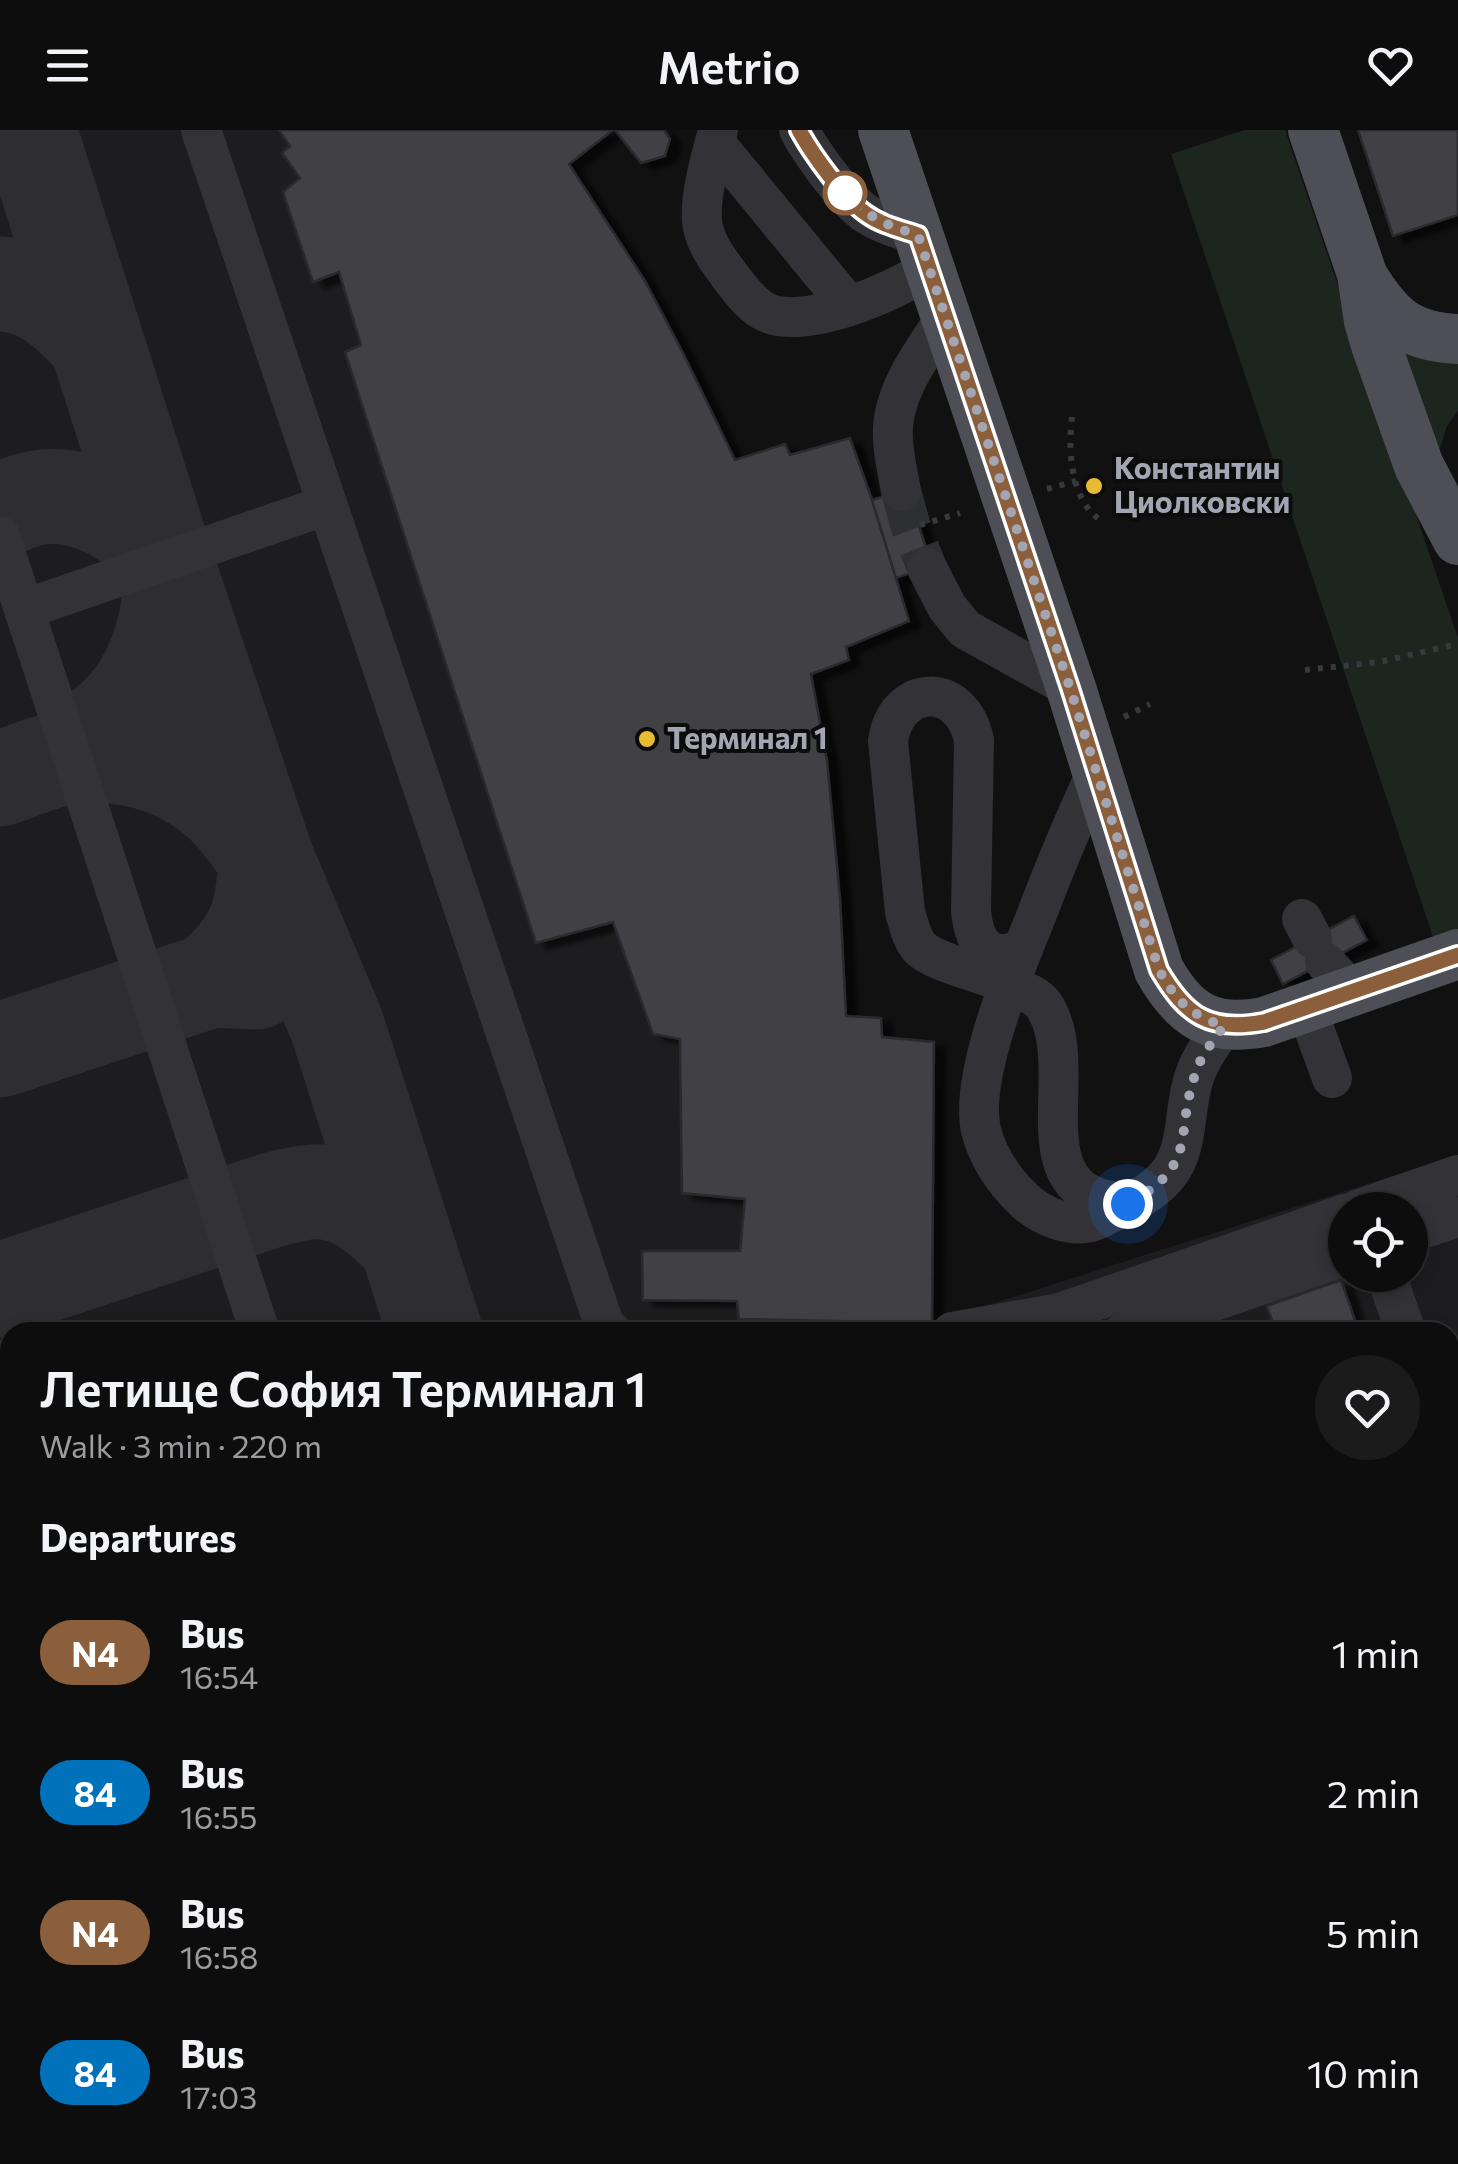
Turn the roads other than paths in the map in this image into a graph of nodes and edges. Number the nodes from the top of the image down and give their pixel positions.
1 (201, 130) edge
2 (798, 130) edge
3 (883, 130) edge
4 (1314, 130) edge
5 (711, 162) edge
6 (924, 252) junction
7 (1362, 274) junction
8 (822, 312) junction
9 (946, 317) junction
10 (1458, 339) edge
11 (1458, 457) edge
12 (328, 504) junction
13 (910, 508) tunnel mouth
14 (0, 536) edge
15 (1458, 539) edge
16 (926, 568) tunnel mouth
17 (25, 609) junction
18 (1070, 688) junction
19 (1097, 772) junction
20 (1458, 954) edge
21 (1319, 964) junction
22 (1017, 966) junction
23 (1224, 1026) junction
24 (1332, 1078) dead end
25 (1458, 1175) edge
26 (1409, 1192) edge
27 (1128, 1204) junction
28 (1458, 1217) edge
29 (1328, 1220) edge
30 (1428, 1227) edge
31 (1328, 1262) edge
32 (1392, 1292) edge
33 (257, 1322) edge
34 (605, 1322) edge
35 (1009, 1322) edge
36 (1153, 1322) edge
37 (1402, 1322) edge

1 - 12 lane
2 - 6 lane
3 - 6 main road
4 - 7 main road
5 - 8 lane
5 - 8 lane
6 - 8 lane
6 - 9 main road
7 - 10 main road
7 - 15 main road
9 - 13 lane
9 - 18 main road
11 - 15 main road
12 - 17 lane
12 - 34 lane
14 - 17 lane
16 - 18 lane
17 - 33 lane
18 - 19 main road
19 - 22 lane
19 - 23 main road
20 - 21 main road
21 - 23 main road
21 - 24 lane
22 - 22 lane
22 - 27 lane
22 - 27 lane
23 - 27 lane
25 - 26 lane
28 - 30 lane
29 - 35 lane
31 - 36 lane
32 - 37 lane

